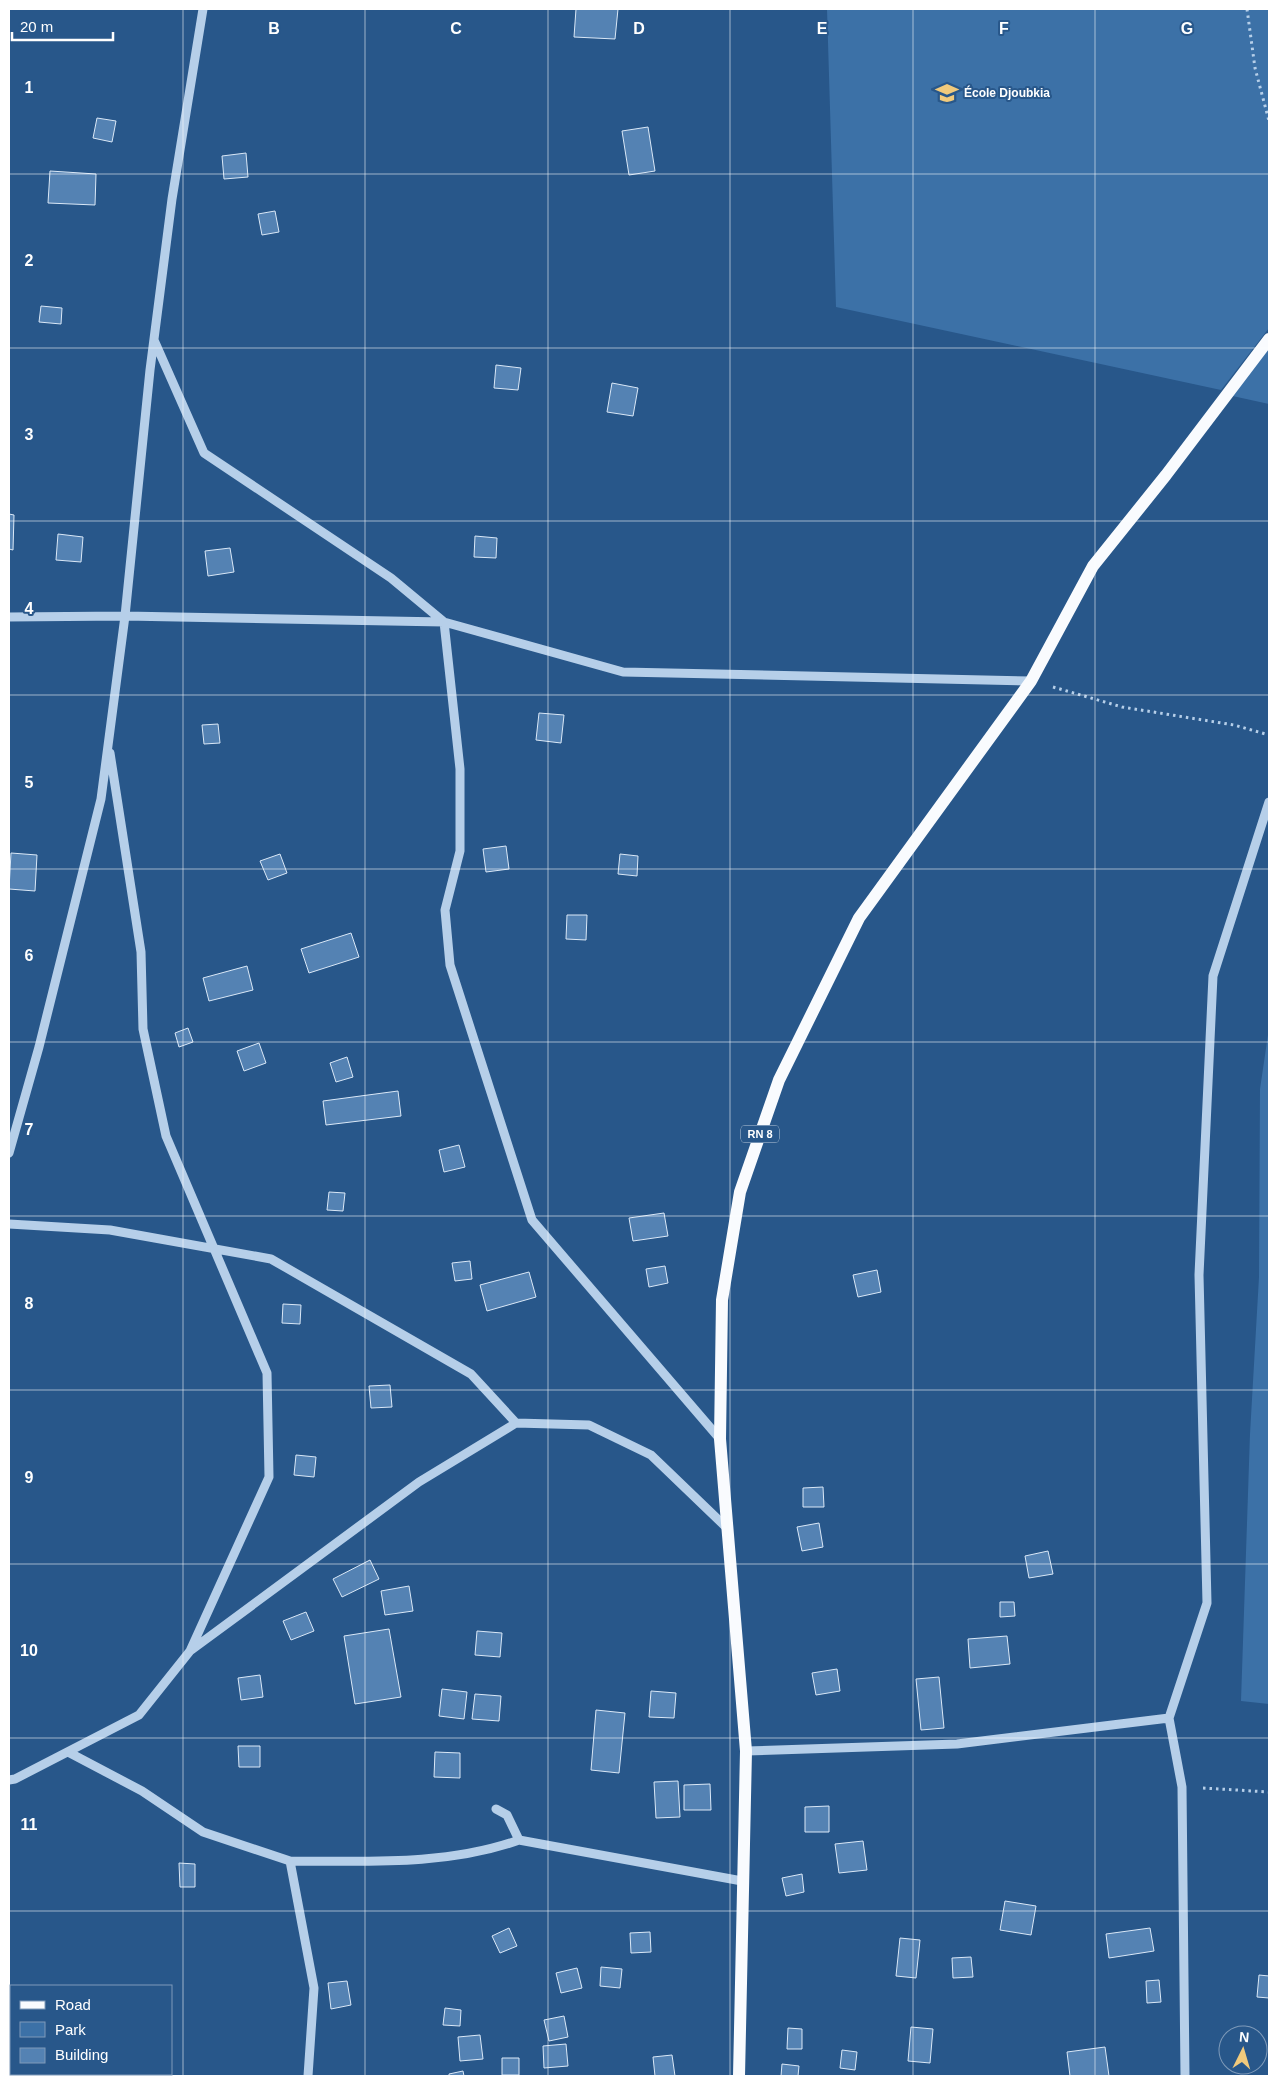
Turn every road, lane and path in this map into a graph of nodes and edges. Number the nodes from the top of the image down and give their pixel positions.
1 (203, 9) edge
2 (1247, 9) edge
3 (1269, 121) edge
4 (1269, 338) edge
5 (154, 340) junction
6 (125, 616) junction
7 (9, 617) edge
8 (444, 622) junction
9 (1031, 681) junction
10 (1269, 735) edge
11 (108, 743) junction
12 (1269, 802) edge
13 (9, 1153) edge
14 (9, 1224) edge
15 (213, 1249) junction
16 (516, 1423) junction
17 (720, 1439) junction
18 (728, 1529) junction
19 (190, 1651) junction
20 (1169, 1718) junction
21 (746, 1751) junction
22 (68, 1752) junction
23 (9, 1780) edge
24 (1182, 1786) junction
25 (1269, 1792) edge
26 (496, 1809) dead end
27 (519, 1840) junction
28 (290, 1861) junction
29 (742, 1880) junction
30 (308, 2076) edge
31 (738, 2076) edge
32 (1185, 2076) edge

1 - 5 street
2 - 3 path
4 - 9 main road, RN 8
5 - 6 street
5 - 8 street
6 - 7 street
6 - 8 street
6 - 11 street
8 - 9 street
8 - 17 street
9 - 10 path
9 - 17 main road, RN 8
11 - 13 street
11 - 15 street
12 - 20 street
14 - 15 street
15 - 16 street
15 - 19 street
16 - 18 street
16 - 19 street
17 - 18 main road, RN 8
18 - 21 main road, RN 8
19 - 22 street
20 - 21 street
20 - 24 street
21 - 29 main road, RN 8
22 - 23 street
22 - 28 street
24 - 25 path
24 - 32 street
26 - 27 street
27 - 28 street
27 - 29 street
28 - 30 street
29 - 31 main road, RN 8

